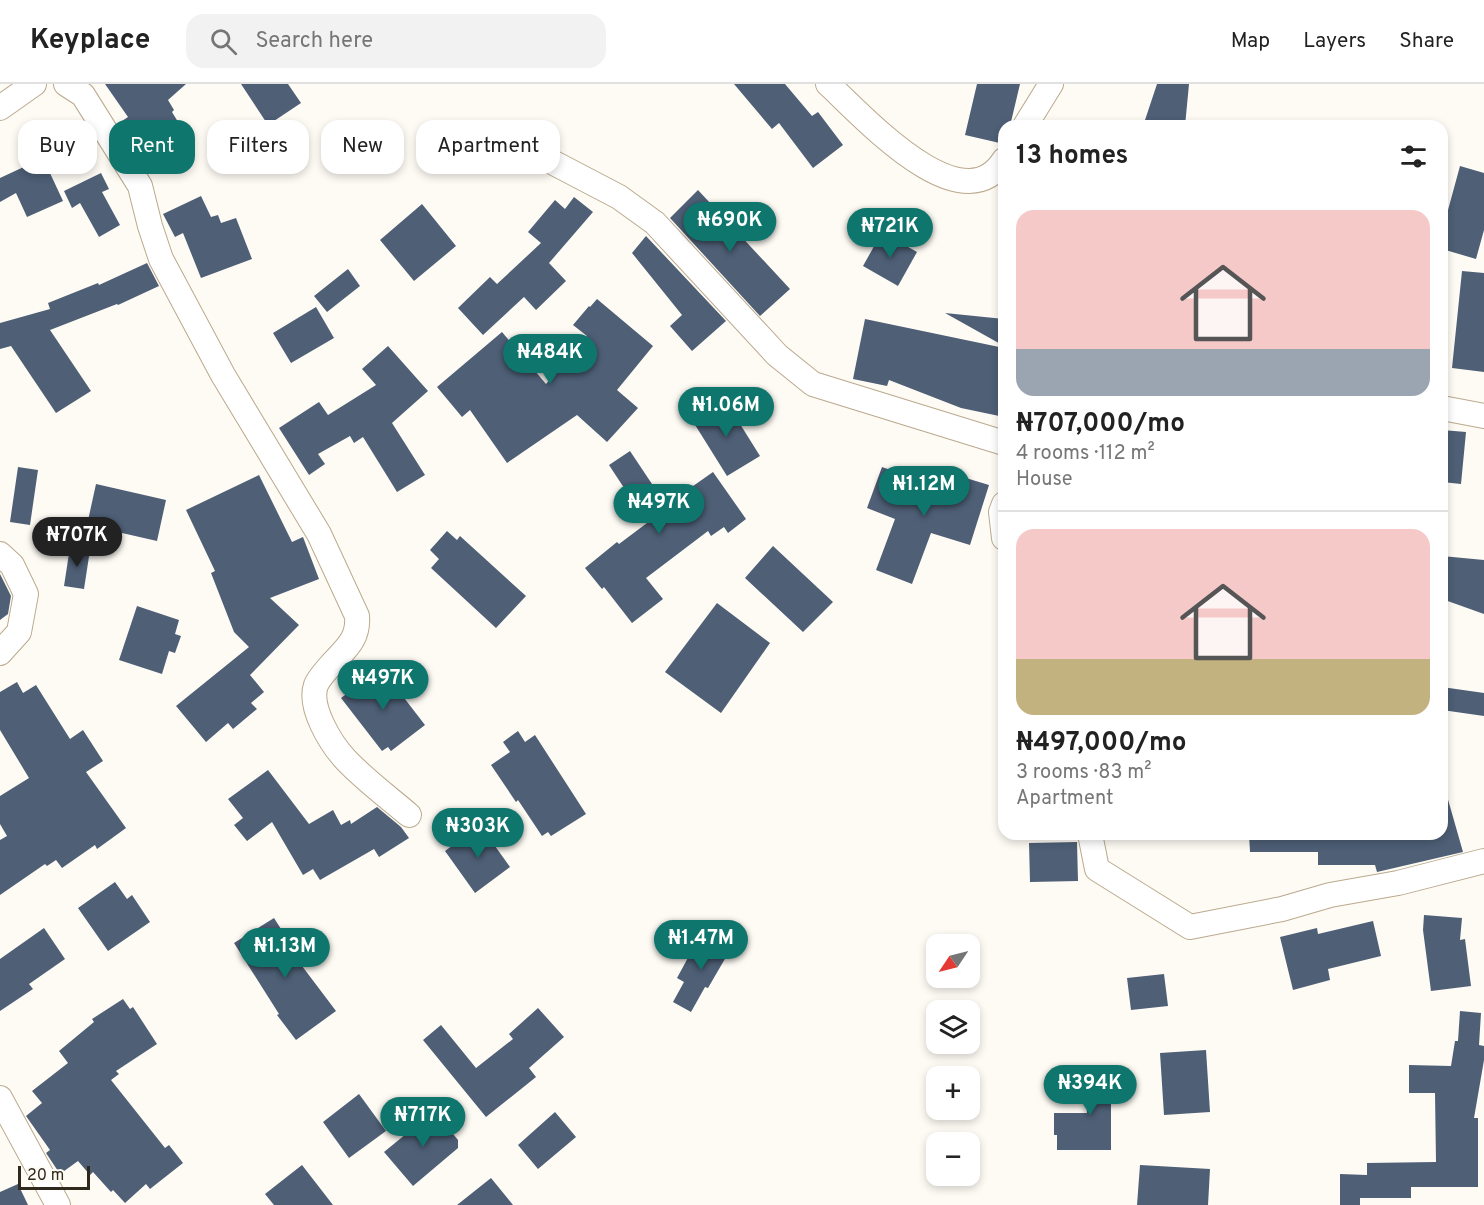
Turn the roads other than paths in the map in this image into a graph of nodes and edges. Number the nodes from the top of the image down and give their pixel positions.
1 (34, 84) edge
2 (66, 84) edge
3 (828, 84) edge
4 (1047, 90) edge
5 (0, 108) edge
6 (1029, 120) edge
7 (1040, 120) edge
8 (560, 166) edge
9 (998, 169) edge
10 (1448, 409) edge
11 (1484, 416) edge
12 (998, 441) edge
13 (0, 554) edge
14 (0, 653) edge
15 (409, 815) dead end
16 (1091, 840) edge
17 (1484, 861) edge
18 (0, 1098) edge
19 (9, 1134) edge
20 (58, 1205) edge

1 - 5 street
2 - 15 street
3 - 9 street
4 - 6 street
4 - 7 street
8 - 12 street
10 - 11 street
13 - 14 street
16 - 17 street
18 - 19 street
19 - 20 street

